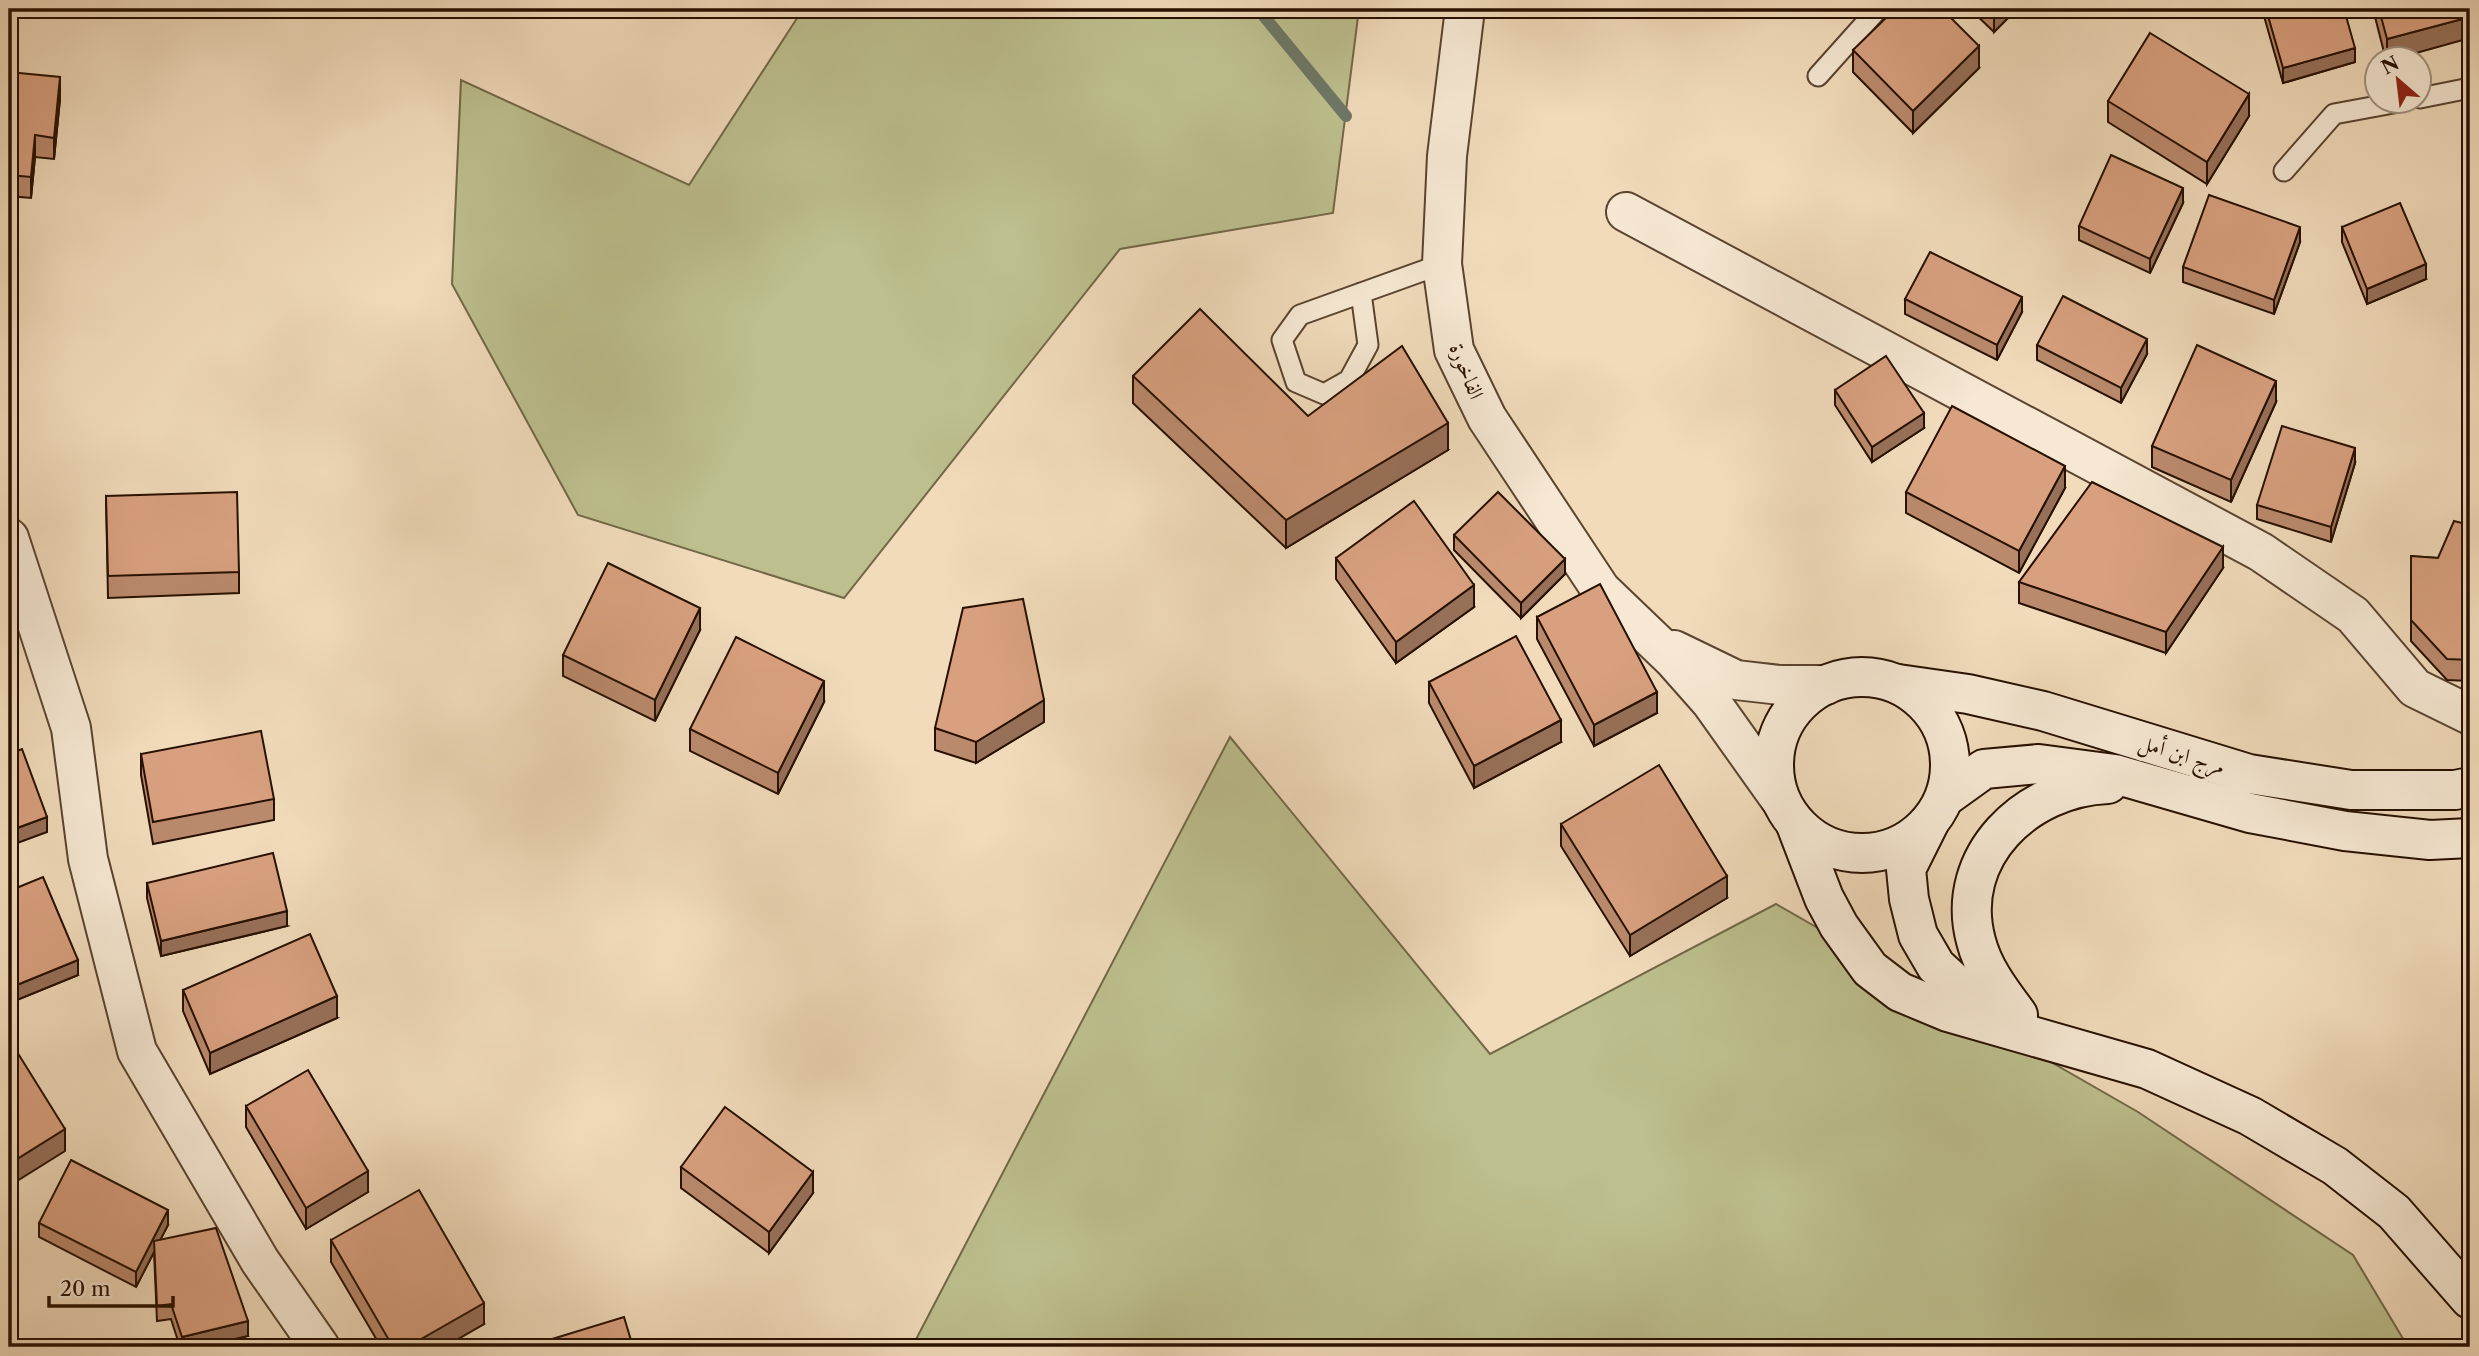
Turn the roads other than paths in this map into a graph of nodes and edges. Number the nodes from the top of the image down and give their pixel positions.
1 (1465, 9) edge
2 (1878, 9) edge
3 (1818, 76) dead end
4 (2470, 88) edge
5 (2434, 95) edge
6 (2364, 108) edge
7 (2284, 171) dead end
8 (1626, 212) dead end
9 (1442, 264) junction
10 (1361, 293) junction
11 (9, 538) edge
12 (1650, 637) junction
13 (1898, 684) junction
14 (1826, 685) junction
15 (2470, 715) edge
16 (2147, 783) junction
17 (2470, 788) edge
18 (1937, 810) junction
19 (1788, 812) junction
20 (2470, 838) edge
21 (2018, 1015) junction
22 (2045, 1041) junction
23 (2470, 1298) edge
24 (320, 1347) edge

1 - 9 street, الفاخورة
2 - 3 lane
4 - 5 lane
6 - 7 lane
8 - 15 street
9 - 10 lane
9 - 12 street, الفاخورة
10 - 10 lane
11 - 24 street
12 - 14 street, الفاخورة
12 - 19 street, الفاخورة
13 - 14 street
13 - 17 street, مرج ابن أمل
13 - 18 street
14 - 19 street
16 - 18 street, مرج ابن أمل
16 - 20 street, مرج ابن أمل
16 - 21 street
18 - 19 street
18 - 21 street, مرج ابن أمل
19 - 22 street, مرج ابن أمل
21 - 22 street, مرج ابن أمل
22 - 23 street, مرج ابن أمل

